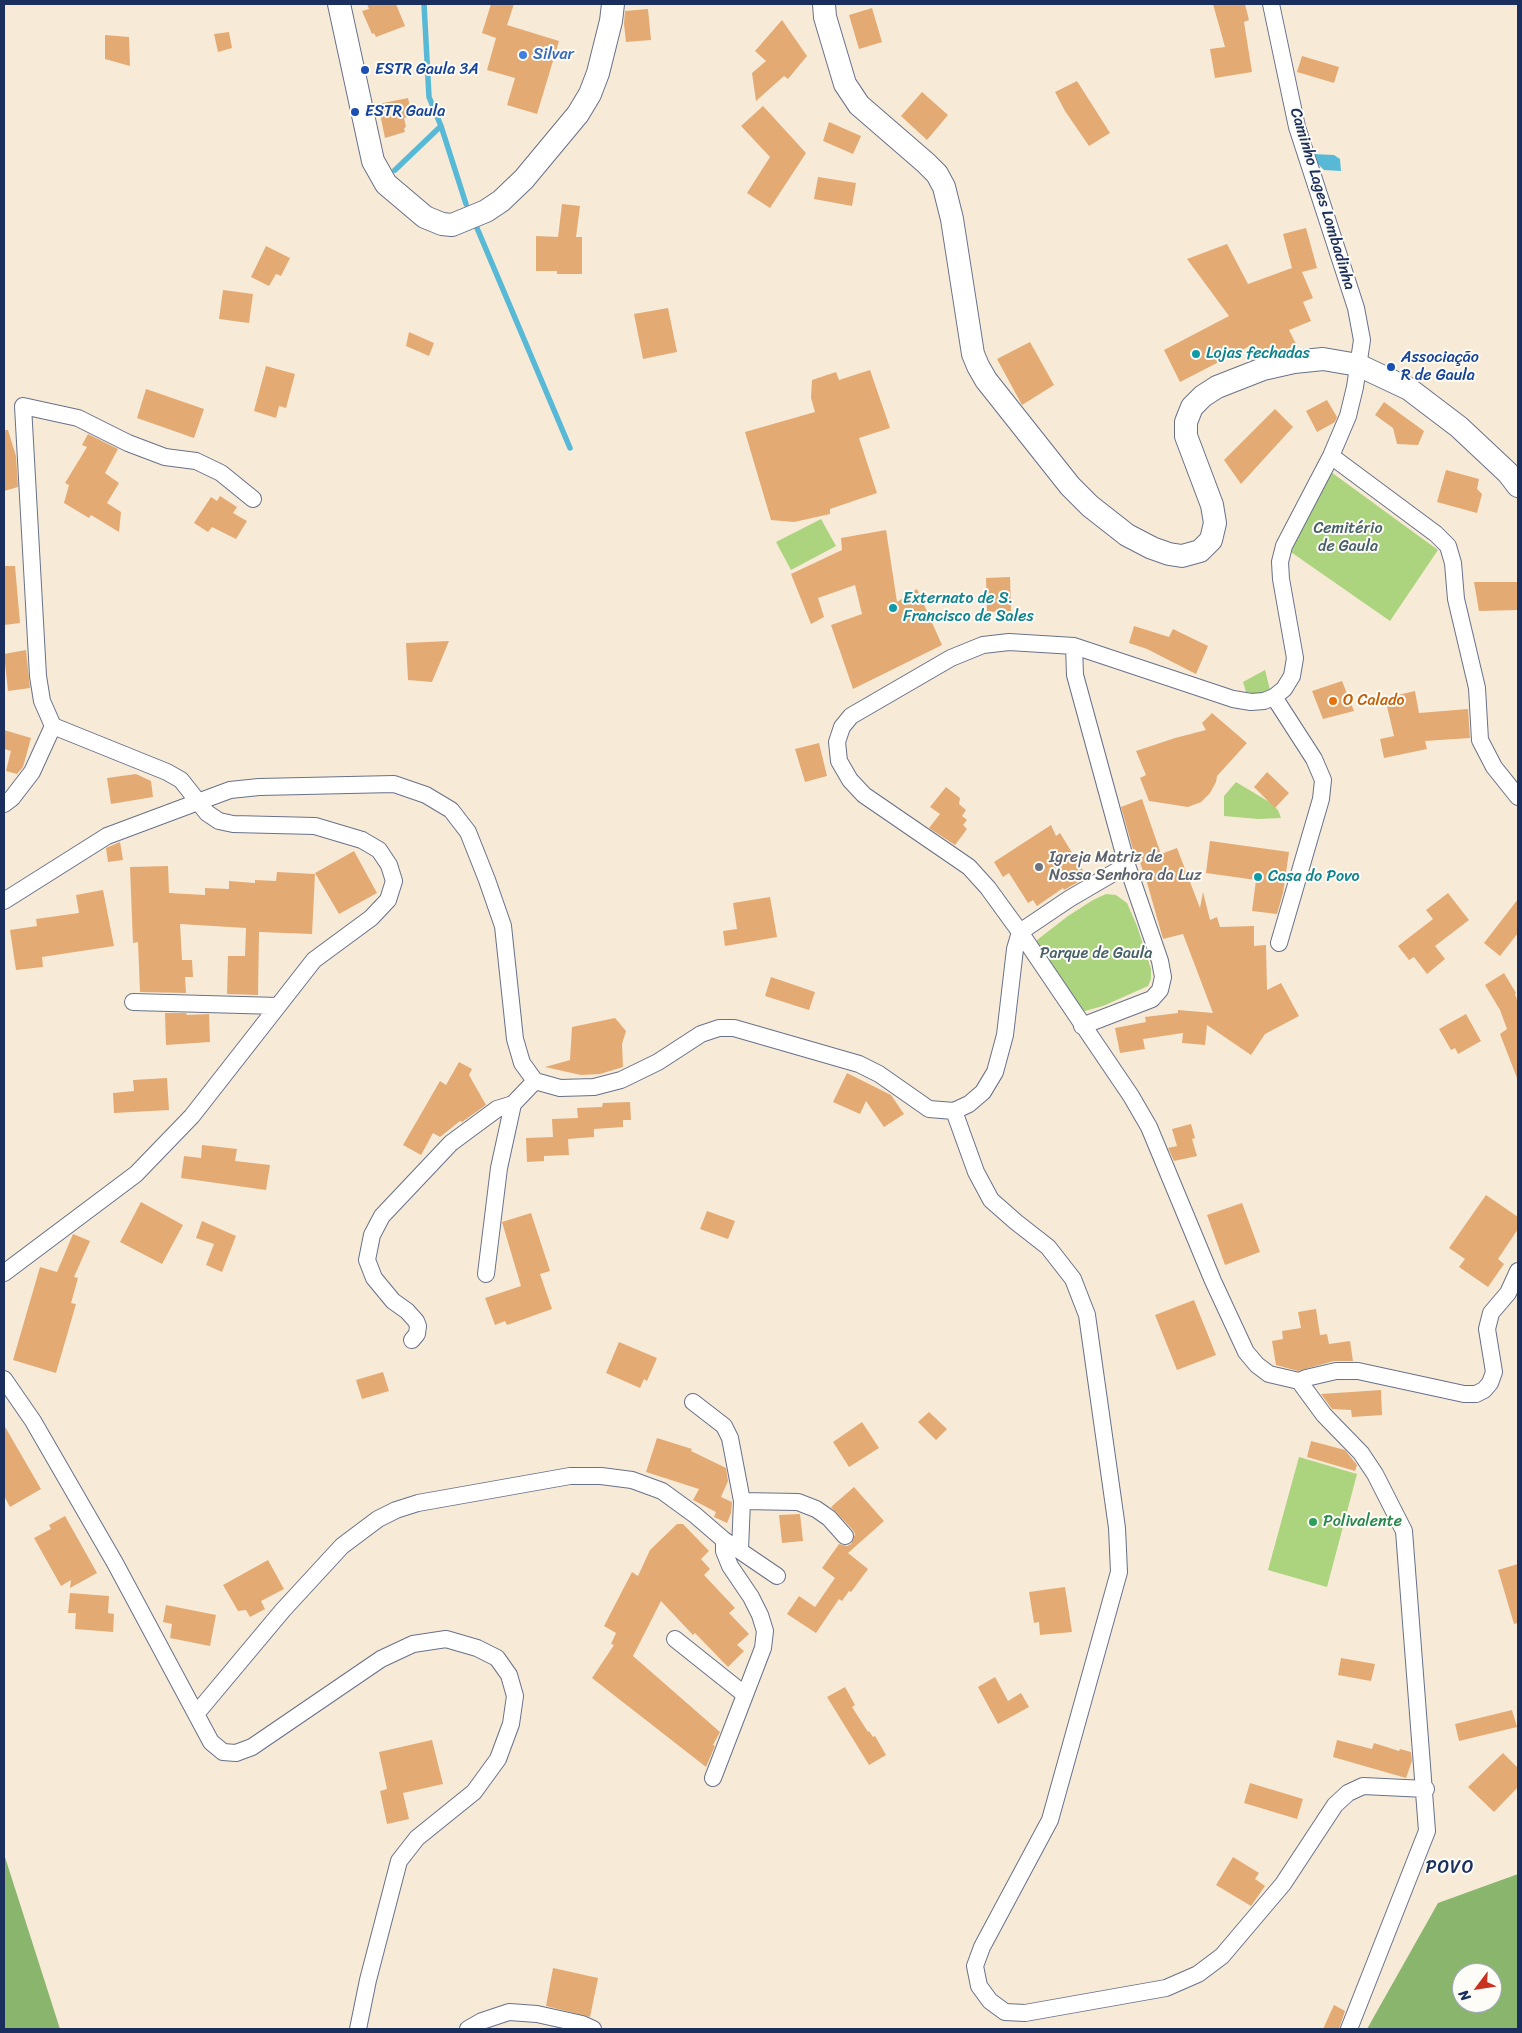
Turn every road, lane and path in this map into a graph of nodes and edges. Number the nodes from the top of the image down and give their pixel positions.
1 (339, 4) edge
2 (613, 4) edge
3 (824, 4) edge
4 (1271, 4) edge
5 (1358, 365) junction
6 (1331, 456) junction
7 (1518, 486) edge
8 (253, 499) dead end
9 (1074, 646) junction
10 (1274, 697) junction
11 (53, 726) junction
12 (1518, 797) edge
13 (198, 802) junction
14 (4, 804) edge
15 (1127, 865) junction
16 (4, 901) edge
17 (1020, 932) junction
18 (1279, 942) dead end
19 (133, 1002) dead end
20 (278, 1006) junction
21 (1082, 1026) junction
22 (535, 1081) junction
23 (513, 1104) junction
24 (954, 1111) junction
25 (1518, 1271) edge
26 (4, 1273) edge
27 (486, 1274) dead end
28 (1513, 1295) edge
29 (412, 1340) dead end
30 (4, 1379) edge
31 (1300, 1381) junction
32 (693, 1402) dead end
33 (742, 1501) junction
34 (845, 1536) dead end
35 (724, 1540) junction
36 (740, 1550) junction
37 (777, 1576) dead end
38 (675, 1640) dead end
39 (744, 1694) junction
40 (196, 1714) junction
41 (713, 1778) dead end
42 (1426, 1789) junction
43 (358, 2029) edge
44 (468, 2029) edge
45 (593, 2029) edge
46 (1349, 2029) edge

1 - 2 main road
3 - 5 main road
4 - 5 street, Caminho Lages Lombadinha
5 - 6 street, Caminho Lages Lombadinha
5 - 7 main road
6 - 10 street, Caminho Lages Lombadinha
6 - 12 street
8 - 11 street
9 - 10 street
9 - 15 street
9 - 17 street
10 - 18 street
11 - 13 street
11 - 14 street
13 - 16 street
13 - 20 street
13 - 22 street
15 - 17 street
15 - 21 street
17 - 21 street
17 - 24 street
19 - 20 street
20 - 26 street
21 - 31 street
22 - 23 street
22 - 24 street
23 - 27 street
23 - 29 street
24 - 42 street
25 - 28 street
28 - 31 street
30 - 40 street
31 - 42 street
32 - 33 street
33 - 34 street
33 - 36 street
35 - 36 street
35 - 39 street
35 - 40 street
36 - 37 street
38 - 39 street
39 - 41 street
40 - 43 street
42 - 46 street
44 - 45 street

